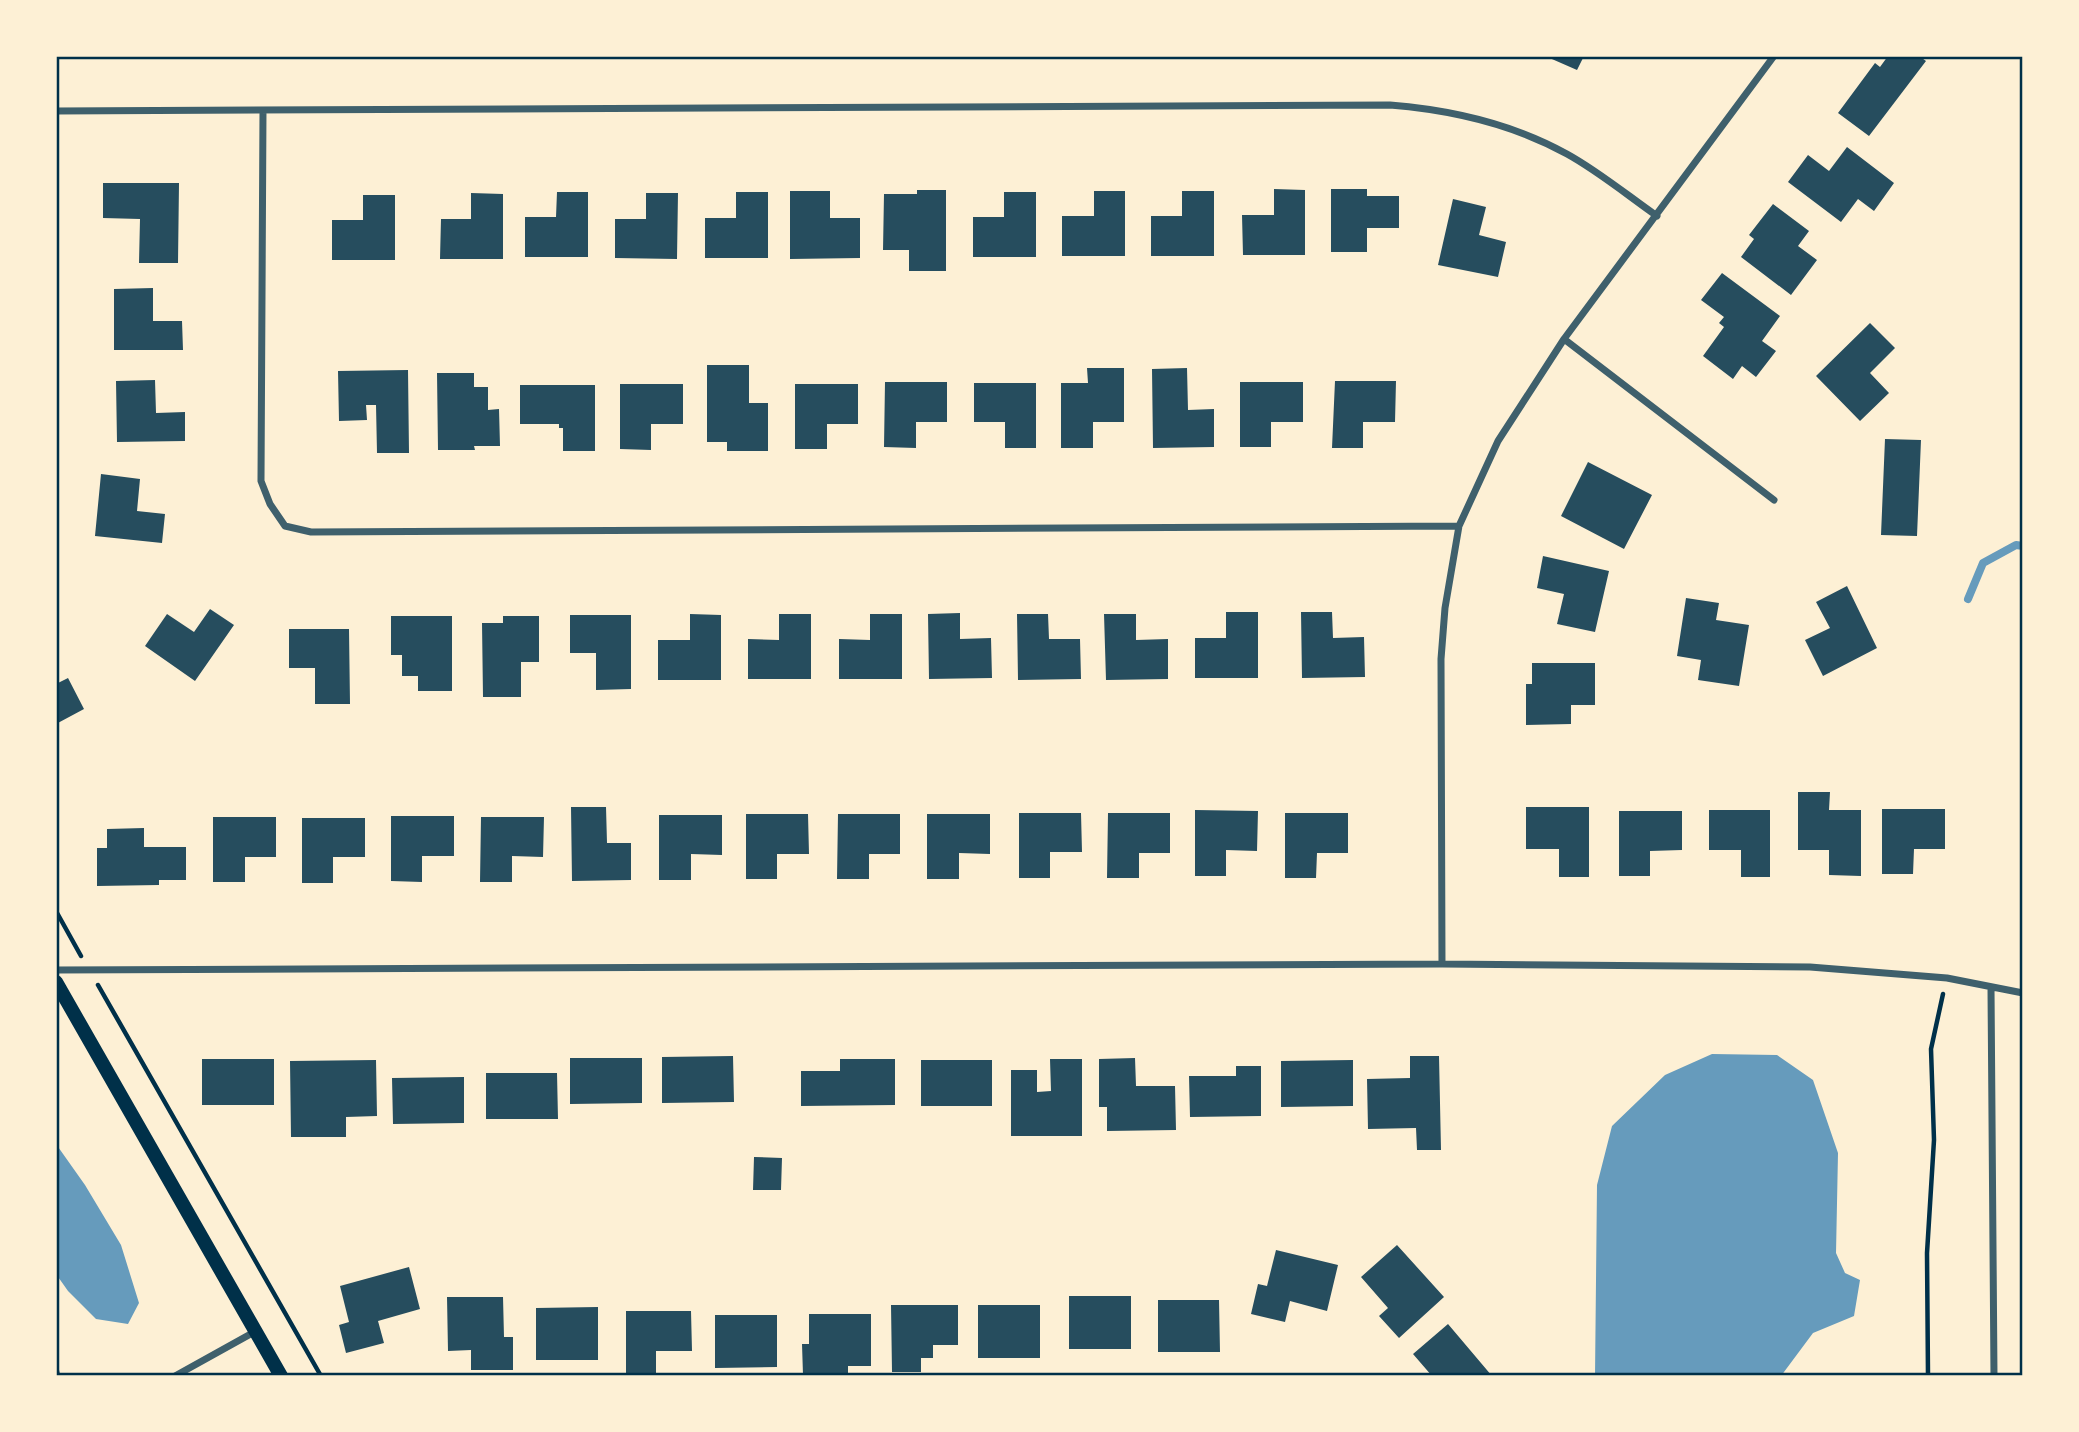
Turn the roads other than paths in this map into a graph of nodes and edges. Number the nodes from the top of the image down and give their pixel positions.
1 (1774, 56) edge
2 (263, 110) junction
3 (56, 111) edge
4 (1657, 216) junction
5 (1564, 340) junction
6 (1774, 500) dead end
7 (1459, 526) junction
8 (1442, 964) junction
9 (56, 970) edge
10 (56, 982) edge
11 (1991, 988) junction
12 (2023, 993) edge
13 (256, 1331) junction
14 (56, 1368) edge
15 (58, 1376) edge
16 (175, 1376) edge
17 (281, 1376) edge
18 (1994, 1376) edge

1 - 4 street
2 - 3 street
2 - 4 street
2 - 7 street
4 - 5 street
5 - 6 street
5 - 7 street
7 - 8 street
8 - 9 street
8 - 11 street
10 - 13 main road
11 - 12 street
11 - 18 street
13 - 16 street
13 - 17 main road
14 - 15 lane

